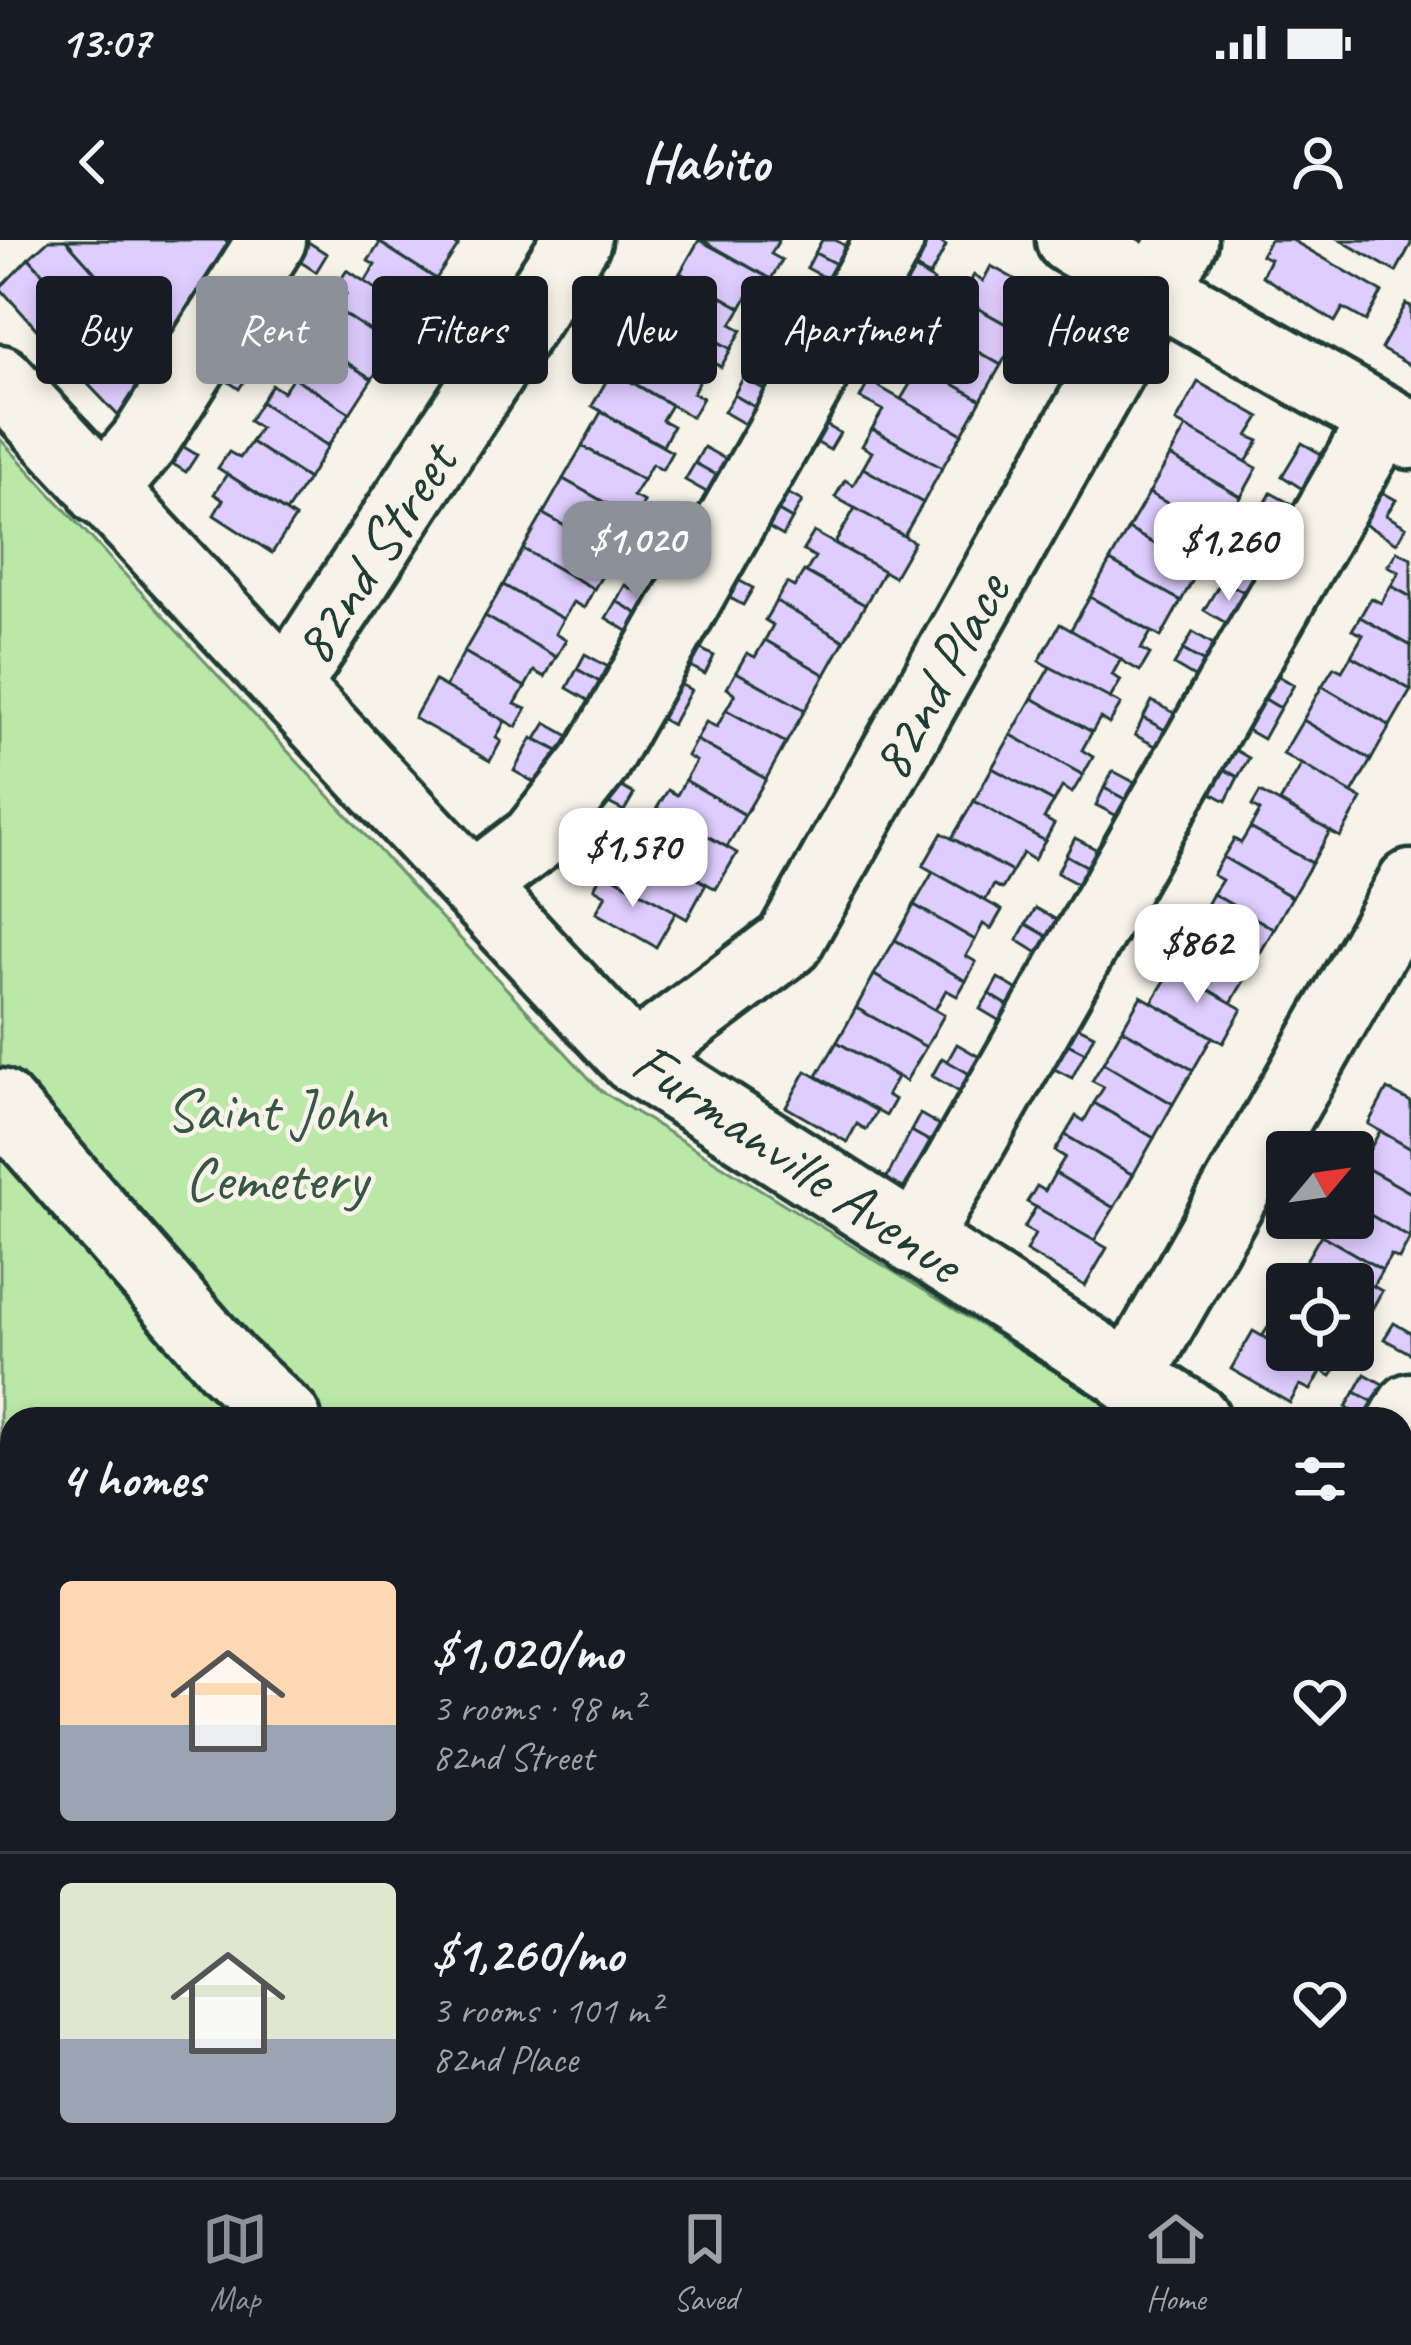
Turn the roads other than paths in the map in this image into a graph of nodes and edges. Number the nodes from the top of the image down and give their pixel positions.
1 (272, 240) edge
2 (577, 240) edge
3 (890, 240) edge
4 (1070, 240) edge
5 (1169, 264) edge
6 (0, 379) edge
7 (1397, 427) edge
8 (103, 492) junction
9 (287, 686) junction
10 (1411, 884) edge
11 (473, 886) junction
12 (634, 1059) junction
13 (0, 1103) edge
14 (915, 1241) junction
15 (1129, 1379) junction
16 (274, 1407) edge
17 (1176, 1407) edge

1 - 8 street
2 - 9 street, 82nd Street
3 - 11 street
4 - 5 street
5 - 7 street
5 - 12 street, 82nd Place
6 - 8 street, Furmanville Avenue
7 - 14 street
8 - 9 street, Furmanville Avenue
9 - 11 street, Furmanville Avenue
10 - 15 street
11 - 12 street, Furmanville Avenue
12 - 14 street, Furmanville Avenue
13 - 16 street
14 - 15 street, Furmanville Avenue
15 - 17 street, Furmanville Avenue

